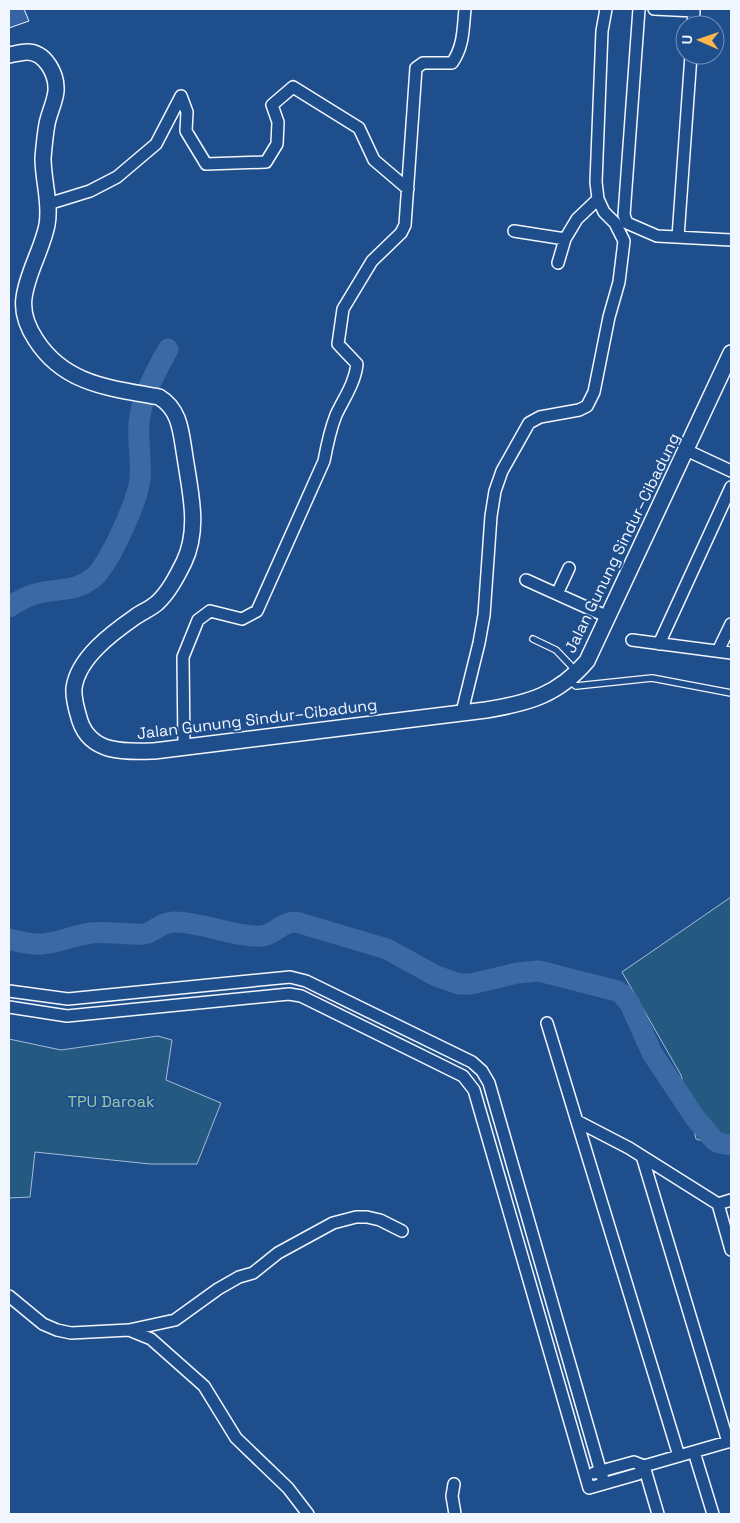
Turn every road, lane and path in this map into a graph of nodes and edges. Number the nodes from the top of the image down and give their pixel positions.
1 (465, 9) edge
2 (606, 9) edge
3 (639, 9) edge
4 (654, 9) edge
5 (694, 15) edge
6 (9, 55) edge
7 (690, 65) edge
8 (408, 189) junction
9 (598, 199) junction
10 (48, 204) junction
11 (514, 231) dead end
12 (678, 237) junction
13 (565, 239) junction
14 (731, 240) edge
15 (558, 263) dead end
16 (731, 353) edge
17 (686, 450) junction
18 (731, 471) edge
19 (731, 487) edge
20 (569, 568) dead end
21 (526, 580) dead end
22 (557, 594) junction
23 (608, 617) junction
24 (731, 624) edge
25 (534, 639) dead end
26 (632, 640) dead end
27 (659, 644) junction
28 (718, 651) junction
29 (731, 653) edge
30 (573, 676) junction
31 (731, 693) edge
32 (462, 712) junction
33 (184, 748) junction
34 (9, 991) edge
35 (9, 1007) edge
36 (547, 1023) dead end
37 (577, 1121) junction
38 (642, 1156) junction
39 (731, 1200) edge
40 (718, 1204) junction
41 (402, 1231) dead end
42 (731, 1250) edge
43 (9, 1296) edge
44 (129, 1330) junction
45 (730, 1442) edge
46 (694, 1452) junction
47 (679, 1456) junction
48 (644, 1466) junction
49 (601, 1472) junction
50 (586, 1476) junction
51 (604, 1483) junction
52 (454, 1484) dead end
53 (308, 1514) edge
54 (455, 1514) edge
55 (658, 1514) edge
56 (712, 1514) edge

1 - 8 street
2 - 9 street
3 - 12 street
4 - 5 street
6 - 10 street, Jalan Gunung Sindur–Cibadung
7 - 12 street
8 - 10 street
8 - 33 street
9 - 13 street
9 - 32 street
10 - 33 street, Jalan Gunung Sindur–Cibadung
11 - 13 street
12 - 14 street
13 - 15 street
16 - 17 street, Jalan Gunung Sindur–Cibadung
17 - 18 street
17 - 23 street, Jalan Gunung Sindur–Cibadung
19 - 27 street
20 - 22 street
21 - 22 street
22 - 23 street
23 - 30 street, Jalan Gunung Sindur–Cibadung
24 - 28 street
25 - 30 lane
26 - 27 street
27 - 28 street
28 - 29 street
30 - 31 lane
30 - 32 street, Jalan Gunung Sindur–Cibadung
32 - 33 street, Jalan Gunung Sindur–Cibadung
34 - 49 street
35 - 50 street
36 - 37 street
37 - 38 street
37 - 47 street
38 - 40 street
38 - 45 street
39 - 40 street
40 - 42 street
41 - 44 street
43 - 44 street
44 - 53 street
45 - 46 street
46 - 47 street
46 - 56 street
47 - 48 street
48 - 49 street
48 - 51 street
48 - 55 street
49 - 50 street
49 - 51 street
50 - 51 street
52 - 54 street

